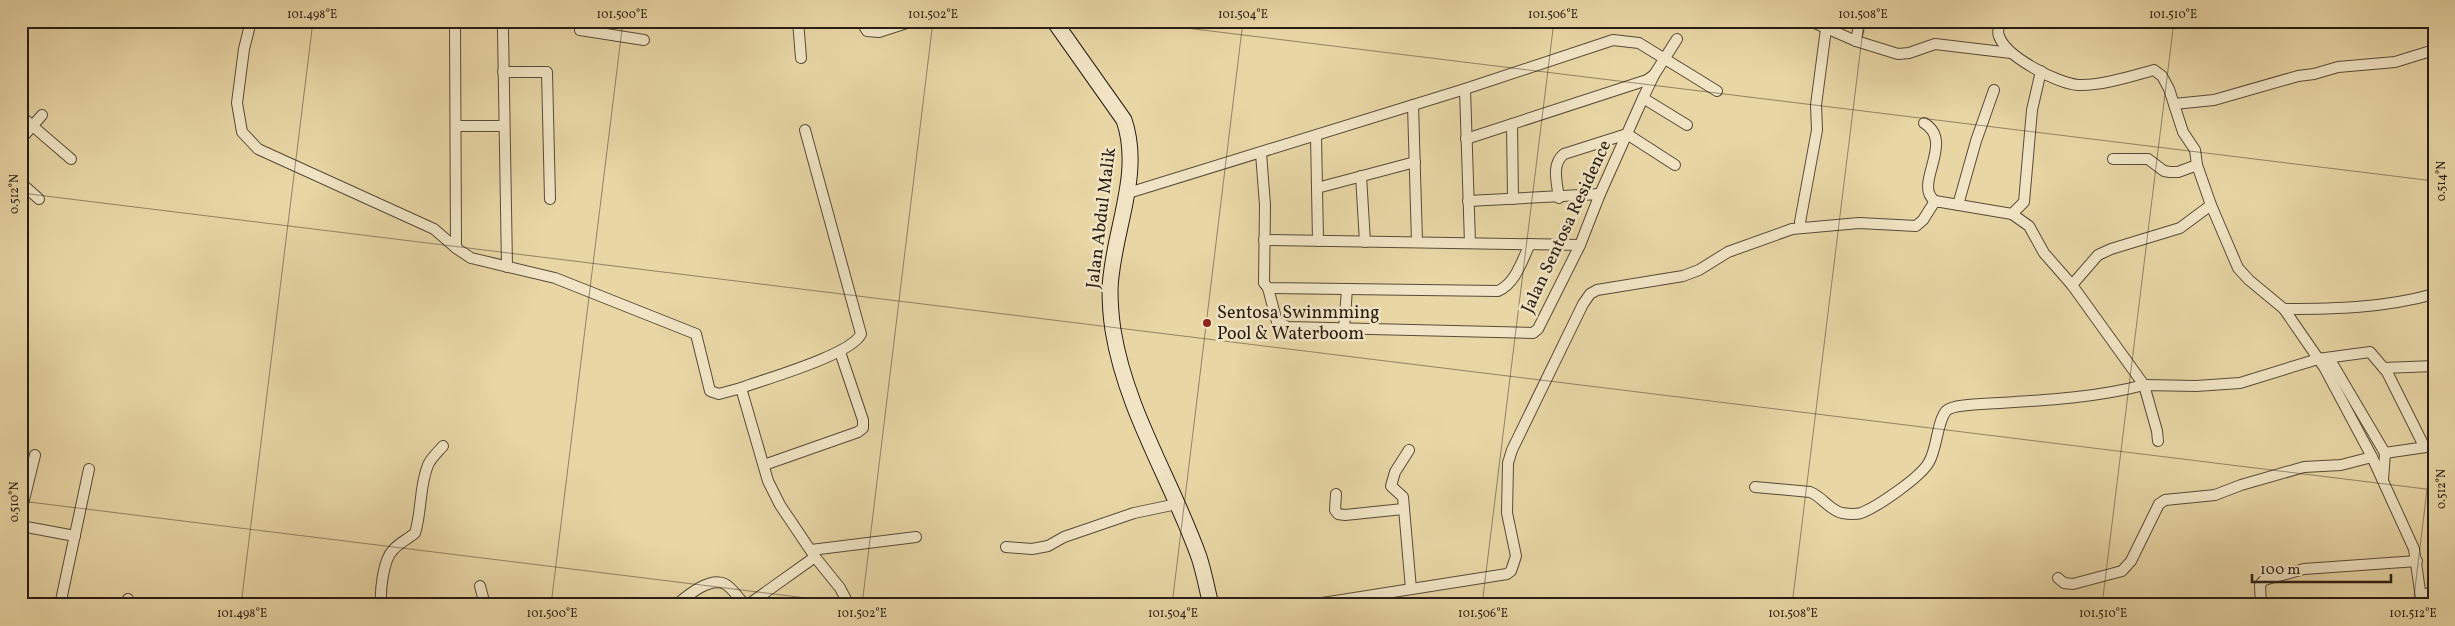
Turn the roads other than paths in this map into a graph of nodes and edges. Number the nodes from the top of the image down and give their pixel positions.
1 (251, 21) edge
2 (456, 21) edge
3 (580, 21) edge
4 (798, 21) edge
5 (861, 21) edge
6 (913, 21) edge
7 (1054, 21) edge
8 (1810, 21) edge
9 (1860, 21) edge
10 (2000, 21) edge
11 (1826, 29) junction
12 (503, 30) dead end
13 (1677, 39) dead end
14 (644, 40) dead end
15 (1856, 41) junction
16 (2434, 50) edge
17 (2011, 53) junction
18 (801, 58) dead end
19 (1664, 59) junction
20 (504, 72) junction
21 (2042, 72) junction
22 (1654, 75) junction
23 (1465, 89) junction
24 (1994, 90) dead end
25 (1717, 91) dead end
26 (1643, 98) junction
27 (2174, 104) junction
28 (1413, 105) junction
29 (42, 115) dead end
30 (21, 116) edge
31 (1924, 123) dead end
32 (1512, 124) junction
33 (1687, 125) dead end
34 (457, 126) junction
35 (504, 126) junction
36 (32, 127) junction
37 (805, 130) dead end
38 (1628, 134) junction
39 (1316, 136) junction
40 (21, 139) edge
41 (1466, 139) junction
42 (1261, 153) junction
43 (71, 159) dead end
44 (2113, 159) dead end
45 (1415, 162) junction
46 (1676, 165) dead end
47 (2198, 165) junction
48 (1361, 176) junction
49 (21, 183) edge
50 (1317, 188) junction
51 (1126, 194) junction
52 (1600, 194) junction
53 (1559, 198) junction
54 (39, 199) dead end
55 (550, 199) dead end
56 (1513, 199) junction
57 (1468, 201) junction
58 (1935, 201) junction
59 (2211, 205) junction
60 (1958, 206) junction
61 (2012, 214) junction
62 (1802, 227) junction
63 (1264, 240) junction
64 (1318, 241) junction
65 (1364, 242) junction
66 (1417, 242) junction
67 (1470, 243) junction
68 (1530, 244) junction
69 (1580, 245) junction
70 (456, 248) junction
71 (507, 267) junction
72 (2072, 285) junction
73 (1268, 288) junction
74 (1347, 289) junction
75 (2434, 294) edge
76 (2284, 310) junction
77 (1344, 329) junction
78 (840, 352) junction
79 (2323, 358) junction
80 (2434, 366) edge
81 (2384, 368) junction
82 (2144, 385) junction
83 (741, 388) junction
84 (2158, 441) dead end
85 (443, 446) dead end
86 (2430, 447) edge
87 (1409, 450) dead end
88 (2385, 453) junction
89 (35, 455) dead end
90 (2372, 457) junction
91 (764, 465) junction
92 (89, 469) dead end
93 (2383, 484) junction
94 (1755, 487) dead end
95 (1336, 494) dead end
96 (1177, 504) junction
97 (1404, 509) junction
98 (21, 512) edge
99 (21, 526) edge
100 (75, 536) junction
101 (916, 537) dead end
102 (1006, 547) dead end
103 (813, 554) junction
104 (2417, 562) junction
105 (2058, 578) dead end
106 (480, 586) dead end
107 (1411, 589) junction
108 (2434, 592) edge
109 (2422, 600) edge
110 (846, 603) edge
111 (60, 605) edge
112 (381, 605) edge
113 (484, 605) edge
114 (676, 605) edge
115 (1210, 605) edge
116 (1310, 605) edge
117 (2261, 605) edge

1 - 70 street
2 - 34 street
3 - 14 street
4 - 18 street
5 - 6 street
7 - 51 street, Jalan Abdul Malik
8 - 11 street
9 - 15 street
10 - 17 street
11 - 15 street
11 - 62 street
12 - 20 street
13 - 19 street, Jalan Sentosa Residence
15 - 17 street
16 - 27 street
17 - 21 street
19 - 22 street, Jalan Sentosa Residence
19 - 23 street
19 - 25 street
20 - 35 street
20 - 55 street
21 - 27 street
21 - 61 street
22 - 26 street, Jalan Sentosa Residence
22 - 32 street
23 - 28 street
23 - 41 street
24 - 60 street
26 - 33 street
26 - 38 street, Jalan Sentosa Residence
27 - 47 street
28 - 39 street
28 - 45 street
29 - 36 street
30 - 36 street
31 - 58 street
32 - 41 street
32 - 56 street
34 - 35 street
34 - 70 street
35 - 71 street
36 - 40 street
36 - 43 street
37 - 78 street
38 - 46 street
38 - 52 street, Jalan Sentosa Residence
38 - 53 street
39 - 42 street
39 - 50 street
41 - 57 street
42 - 51 street
42 - 63 street
44 - 47 street
45 - 48 street
45 - 66 street
47 - 59 street
48 - 50 street
48 - 65 street
49 - 54 street
50 - 64 street
51 - 96 street, Jalan Abdul Malik
52 - 53 street
52 - 69 street, Jalan Sentosa Residence
53 - 56 street
56 - 57 street
57 - 67 street
58 - 60 street
58 - 62 street
59 - 72 street
59 - 76 street
60 - 61 street
61 - 72 street
62 - 107 street
63 - 64 street
63 - 73 street
64 - 65 street
65 - 66 street
66 - 67 street
67 - 68 street
68 - 69 street
68 - 74 street
69 - 77 street, Jalan Sentosa Residence
70 - 71 street
71 - 83 street
72 - 82 street
73 - 74 street
73 - 77 street, Jalan Sentosa Residence
74 - 77 street
75 - 76 street
76 - 79 street
78 - 83 street
78 - 91 street
79 - 81 street
79 - 82 street
79 - 88 street
79 - 90 street
80 - 81 street
81 - 86 street
82 - 84 street
82 - 94 street
83 - 91 street
85 - 112 street
86 - 88 street
87 - 97 street
88 - 93 street
89 - 98 street
90 - 93 street
90 - 105 street
91 - 103 street
92 - 100 street
93 - 104 street
95 - 97 street
96 - 102 street
96 - 115 street, Jalan Abdul Malik
97 - 107 street
99 - 100 street
100 - 111 street
101 - 103 street
103 - 110 street
103 - 114 street
104 - 109 street
104 - 117 street
106 - 113 street
107 - 116 street
108 - 109 street

